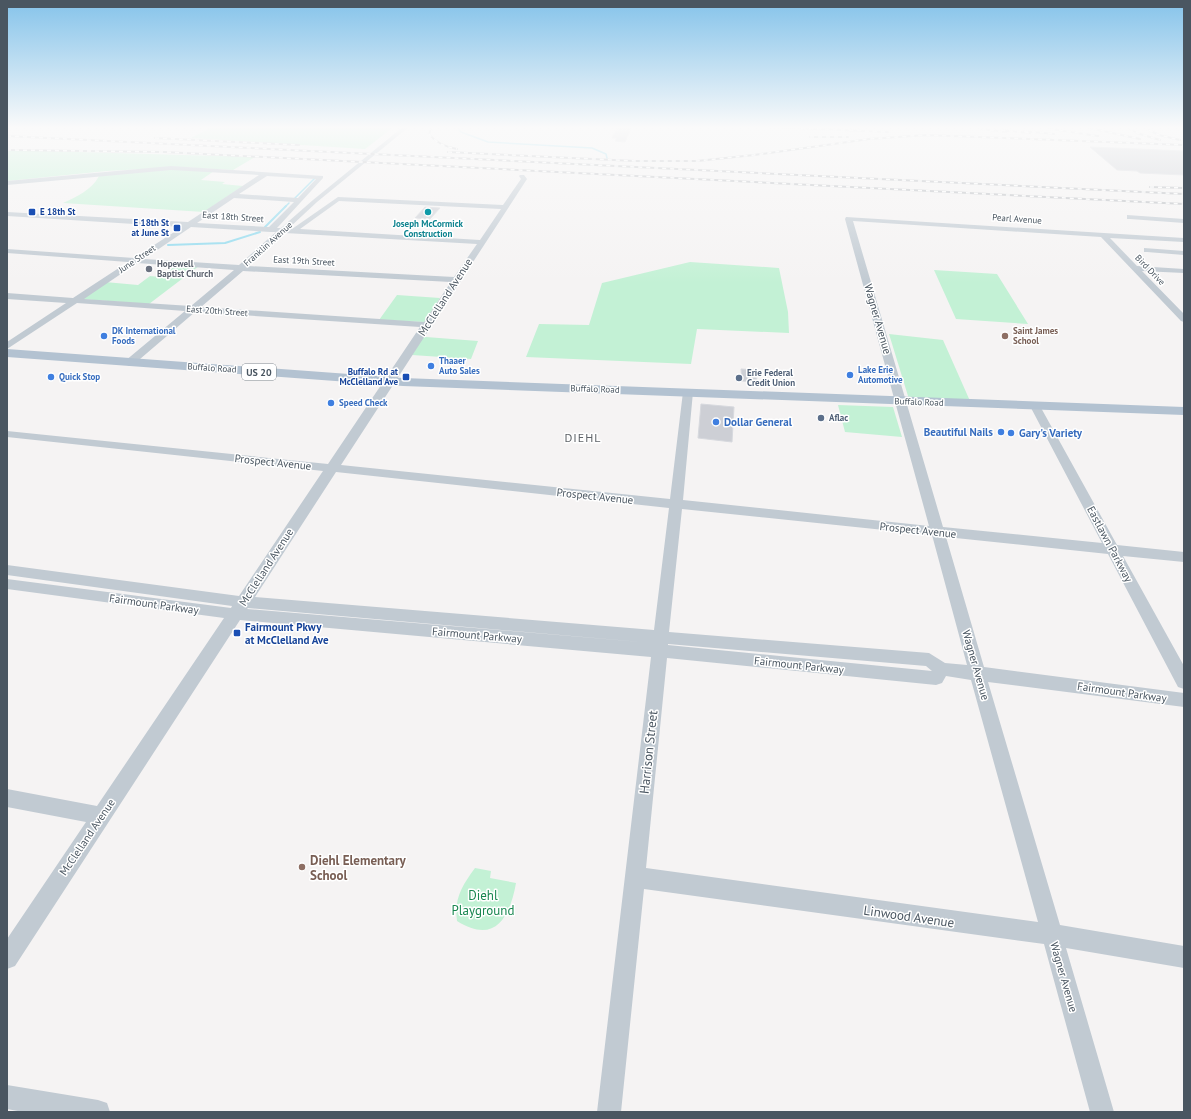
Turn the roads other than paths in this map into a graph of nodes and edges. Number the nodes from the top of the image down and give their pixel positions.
1 (51, 178) edge
2 (258, 178) edge
3 (319, 178) edge
4 (345, 178) edge
5 (523, 178) edge
6 (7, 182) edge
7 (231, 196) junction
8 (299, 200) junction
9 (505, 207) junction
10 (7, 214) edge
11 (1130, 218) dead end
12 (849, 219) joint
13 (1184, 221) edge
14 (189, 225) junction
15 (271, 230) junction
16 (281, 230) junction
17 (293, 231) junction
18 (1103, 235) junction
19 (1184, 240) edge
20 (482, 242) junction
21 (1147, 250) dead end
22 (7, 251) edge
23 (1184, 253) edge
24 (136, 260) junction
25 (241, 268) junction
26 (1135, 268) junction
27 (1184, 271) edge
28 (457, 280) junction
29 (7, 296) edge
30 (74, 301) junction
31 (192, 309) junction
32 (1184, 319) edge
33 (428, 324) junction
34 (7, 346) edge
35 (7, 352) edge
36 (129, 362) junction
37 (389, 381) junction
38 (688, 392) junction
39 (901, 401) junction
40 (1035, 406) junction
41 (1184, 411) edge
42 (7, 434) edge
43 (331, 468) junction
44 (675, 504) junction
45 (938, 532) junction
46 (1112, 550) junction
47 (1184, 557) edge
48 (7, 570) edge
49 (7, 584) edge
50 (239, 608) junction
51 (660, 644) junction
52 (978, 673) junction
53 (1184, 682) edge
54 (1184, 700) edge
55 (7, 798) edge
56 (102, 816) junction
57 (634, 877) junction
58 (1053, 935) junction
59 (1184, 957) edge
60 (7, 958) edge
61 (7, 1097) edge
62 (98, 1112) edge
63 (608, 1112) edge
64 (1102, 1112) edge

1 - 6 street
2 - 7 street, June Street
3 - 8 street
4 - 16 street, Franklin Avenue
5 - 9 street, McClelland Avenue
7 - 8 street
7 - 14 street, June Street
8 - 15 street
9 - 17 street
9 - 20 street, McClelland Avenue
10 - 14 street, East 18th Street
11 - 13 street
12 - 18 street, Pearl Avenue
12 - 39 street, Wagner Avenue
14 - 15 street, East 18th Street
14 - 24 street, June Street
15 - 16 street, East 18th Street
16 - 17 street, East 18th Street
16 - 25 street, Franklin Avenue
17 - 20 street, East 18th Street
18 - 19 street, Pearl Avenue
18 - 26 street, Bird Drive
20 - 28 street, McClelland Avenue
21 - 23 street
22 - 24 street, East 19th Street
24 - 25 street, East 19th Street
24 - 30 street, June Street
25 - 28 street, East 19th Street
25 - 31 street, Franklin Avenue
26 - 27 street
26 - 32 street, Bird Drive
28 - 33 street, McClelland Avenue
29 - 30 street, East 20th Street
30 - 31 street, East 20th Street
30 - 34 street, June Street
31 - 33 street, East 20th Street
31 - 36 street, Franklin Avenue
33 - 37 street, McClelland Avenue
35 - 36 main road, Buffalo Road / US 20
36 - 37 main road, Buffalo Road / US 20
37 - 38 main road, Buffalo Road / US 20
37 - 43 street, McClelland Avenue
38 - 39 main road, Buffalo Road / US 20
38 - 44 street, Harrison Street
39 - 40 main road, Buffalo Road / US 20
39 - 45 street, Wagner Avenue
40 - 41 main road, Buffalo Road / US 20
40 - 46 street, Eastlawn Parkway
42 - 43 street, Prospect Avenue
43 - 44 street, Prospect Avenue
43 - 50 street, McClelland Avenue
44 - 45 street, Prospect Avenue
44 - 51 street, Harrison Street
45 - 46 street, Prospect Avenue
45 - 52 street, Wagner Avenue
46 - 47 street, Prospect Avenue
46 - 53 street, Eastlawn Parkway
48 - 50 street, Fairmount Parkway
49 - 50 street, Fairmount Parkway
50 - 51 street, Fairmount Parkway
50 - 56 street, McClelland Avenue
51 - 52 street, Fairmount Parkway
51 - 57 street, Harrison Street
52 - 54 street, Fairmount Parkway
52 - 58 street, Wagner Avenue
55 - 56 street
56 - 60 street, McClelland Avenue
57 - 58 street, Linwood Avenue
57 - 63 street, Harrison Street
58 - 59 street, Linwood Avenue
58 - 64 street, Wagner Avenue
61 - 62 street

